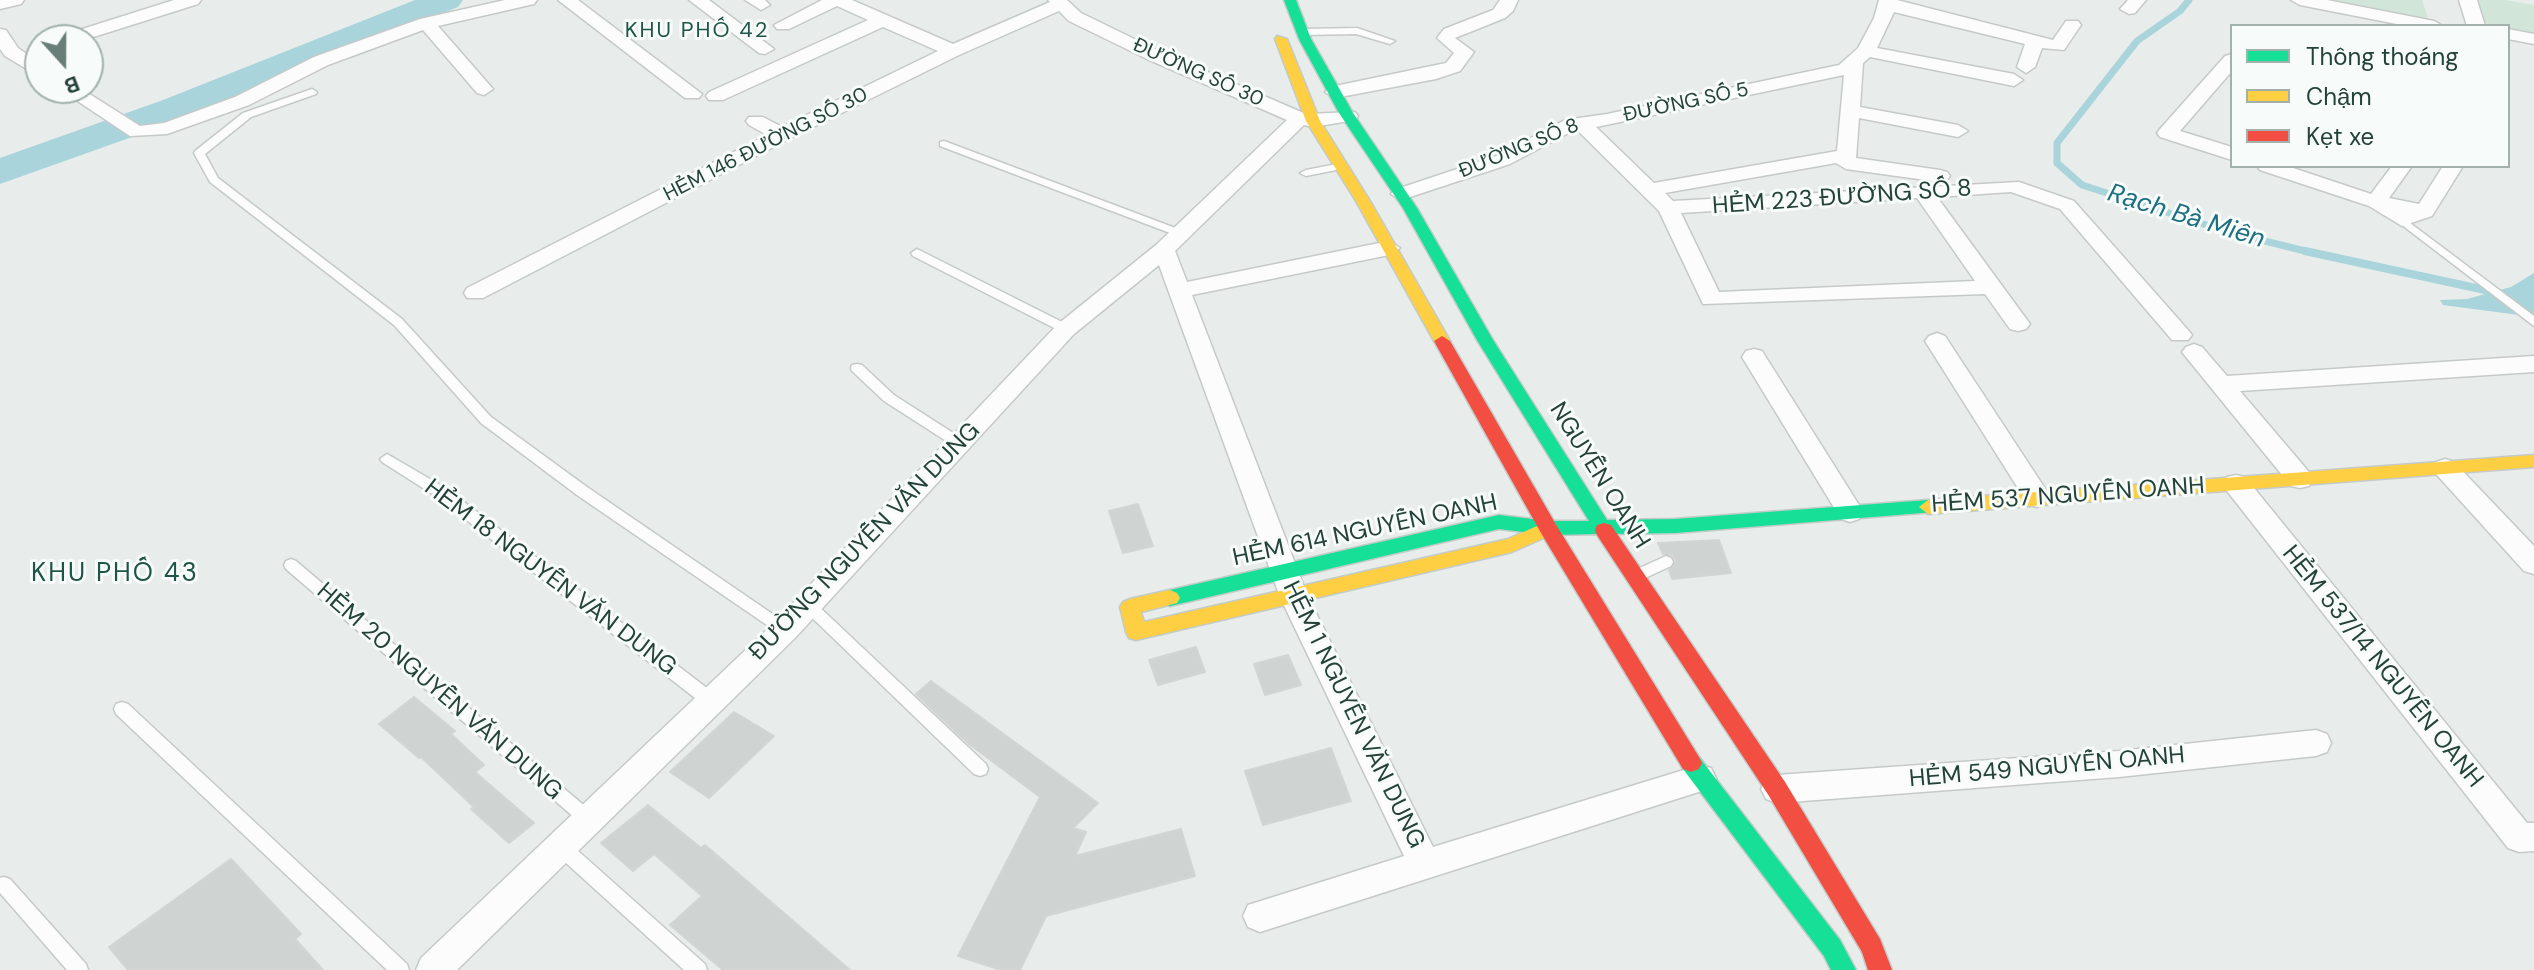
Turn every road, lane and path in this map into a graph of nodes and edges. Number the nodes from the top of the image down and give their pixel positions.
1 (15, 0) edge
2 (192, 0) edge
3 (528, 0) edge
4 (567, 0) edge
5 (698, 0) edge
6 (837, 0) edge
7 (1290, 0) edge
8 (1509, 0) edge
9 (2300, 0) edge
10 (2468, 0) edge
11 (1059, 2) edge
12 (1888, 3) edge
13 (0, 4) edge
14 (883, 20) junction
15 (2435, 22) edge
16 (426, 23) junction
17 (2475, 24) edge
18 (783, 25) dead end
19 (2072, 25) dead end
20 (104, 28) edge
21 (1277, 28) dead end
22 (1303, 32) junction
23 (0, 34) edge
24 (2510, 34) edge
25 (2534, 39) edge
26 (1390, 41) dead end
27 (2035, 41) junction
28 (765, 49) dead end
29 (953, 51) junction
30 (24, 53) edge
31 (16, 55) junction
32 (1860, 57) junction
33 (24, 60) edge
34 (2230, 62) edge
35 (484, 89) dead end
36 (312, 92) dead end
37 (1335, 92) junction
38 (692, 94) dead end
39 (716, 96) dead end
40 (92, 104) edge
41 (1848, 110) junction
42 (1348, 116) junction
43 (1306, 119) junction
44 (756, 121) dead end
45 (1587, 121) junction
46 (1958, 131) dead end
47 (782, 135) junction
48 (944, 144) dead end
49 (2230, 153) edge
50 (1846, 155) junction
51 (1340, 163) junction
52 (2273, 168) edge
53 (2401, 168) edge
54 (2452, 168) edge
55 (1304, 169) dead end
56 (1940, 176) dead end
57 (1649, 190) junction
58 (1924, 193) junction
59 (1401, 194) junction
60 (1363, 201) junction
61 (2376, 202) junction
62 (1668, 208) junction
63 (2425, 212) junction
64 (2402, 220) junction
65 (1173, 242) junction
66 (1389, 248) junction
67 (917, 253) dead end
68 (1991, 287) junction
69 (1179, 291) junction
70 (475, 293) dead end
71 (2534, 322) edge
72 (2018, 324) dead end
73 (1066, 329) junction
74 (1937, 341) dead end
75 (1754, 357) dead end
76 (2534, 364) edge
77 (857, 368) dead end
78 (2221, 384) junction
79 (959, 443) junction
80 (387, 459) dead end
81 (2534, 461) edge
82 (2445, 468) junction
83 (2300, 479) junction
84 (2236, 484) junction
85 (2037, 497) junction
86 (1850, 512) junction
87 (1602, 527) junction
88 (1548, 528) junction
89 (1666, 562) dead end
90 (2534, 564) edge
91 (291, 565) dead end
92 (1634, 576) junction
93 (1290, 584) junction
94 (808, 605) junction
95 (785, 630) junction
96 (710, 700) junction
97 (122, 709) dead end
98 (2316, 743) dead end
99 (980, 769) dead end
100 (1700, 778) junction
101 (1777, 789) junction
102 (588, 819) junction
103 (2529, 844) edge
104 (561, 847) junction
105 (1425, 864) junction
106 (4, 885) dead end
107 (1260, 916) dead end
108 (79, 970) edge
109 (400, 970) edge
110 (433, 970) edge
111 (698, 970) edge
112 (1844, 970) edge
113 (1880, 970) edge

1 - 13 street
2 - 20 street
3 - 16 street
4 - 38 street
5 - 28 street
6 - 14 street
6 - 18 street
7 - 22 main road, NGUYỄN OANH
8 - 37 street
9 - 15 street
10 - 17 street
11 - 29 street, HẺM 146 ĐƯỜNG SỐ 30
11 - 43 street, ĐƯỜNG SỐ 30
12 - 27 street
12 - 32 street
14 - 29 street
14 - 39 street
16 - 35 street
16 - 40 street
19 - 27 street
21 - 43 main road
22 - 26 lane
22 - 37 main road, NGUYỄN OANH
23 - 31 street
24 - 25 street
27 - 32 street
29 - 47 street, HẺM 146 ĐƯỜNG SỐ 30
30 - 31 street
31 - 33 street
32 - 41 street
32 - 45 street, ĐƯỜNG SỐ 5
34 - 49 street
36 - 95 lane
37 - 42 main road, NGUYỄN OANH
41 - 46 street
41 - 50 street
42 - 43 street
42 - 59 main road, NGUYỄN OANH
43 - 51 main road
43 - 65 street, ĐƯỜNG NGUYỄN VĂN DUNG
44 - 47 street
45 - 57 street
45 - 59 street, ĐƯỜNG SỐ 8
47 - 70 street, HẺM 146 ĐƯỜNG SỐ 30
48 - 65 lane
50 - 56 street
50 - 57 street, HẺM 223 ĐƯỜNG SỐ 8
51 - 55 lane
51 - 60 main road
52 - 61 street
53 - 61 street
54 - 63 street
57 - 62 street
58 - 62 street, HẺM 223 ĐƯỜNG SỐ 8
58 - 68 street
58 - 78 street, HẺM 223 ĐƯỜNG SỐ 8
59 - 60 main road
59 - 87 main road, NGUYỄN OANH
60 - 66 main road
61 - 63 street
61 - 64 street
62 - 68 street
63 - 64 street
64 - 71 lane
65 - 69 street, HẺM 1 NGUYỄN VĂN DUNG
65 - 73 street, ĐƯỜNG NGUYỄN VĂN DUNG
66 - 69 street
66 - 88 main road
67 - 73 lane
68 - 72 street
69 - 93 street, HẺM 1 NGUYỄN VĂN DUNG
73 - 79 street, ĐƯỜNG NGUYỄN VĂN DUNG
74 - 85 street
75 - 86 street
76 - 78 street
77 - 79 lane
78 - 83 street, HẺM 223 ĐƯỜNG SỐ 8
79 - 94 street, ĐƯỜNG NGUYỄN VĂN DUNG
80 - 96 lane, HẺM 18 NGUYỄN VĂN DUNG
81 - 82 main road, HẺM 537 NGUYỄN OANH
82 - 83 main road, HẺM 537 NGUYỄN OANH
82 - 90 street
83 - 84 main road, HẺM 537 NGUYỄN OANH
84 - 85 main road, HẺM 537 NGUYỄN OANH
84 - 103 street, HẺM 537/14 NGUYỄN OANH
85 - 86 main road, HẺM 537 NGUYỄN OANH
86 - 87 main road, HẺM 537 NGUYỄN OANH
87 - 88 main road, HẺM 537 NGUYỄN OANH
87 - 92 main road, NGUYỄN OANH
88 - 93 main road, HẺM 614 NGUYỄN OANH
88 - 93 main road, HẺM 614 NGUYỄN OANH
88 - 100 main road
89 - 92 lane
91 - 102 lane, HẺM 20 NGUYỄN VĂN DUNG
92 - 101 main road, NGUYỄN OANH
93 - 93 main road, HẺM 614 NGUYỄN OANH
93 - 105 street, HẺM 1 NGUYỄN VĂN DUNG
94 - 95 street, ĐƯỜNG NGUYỄN VĂN DUNG
94 - 99 lane
95 - 96 street, ĐƯỜNG NGUYỄN VĂN DUNG
96 - 102 street, ĐƯỜNG NGUYỄN VĂN DUNG
97 - 109 lane
98 - 101 street, HẺM 549 NGUYỄN OANH
100 - 105 street
100 - 112 main road
101 - 113 main road, NGUYỄN OANH
102 - 104 street, ĐƯỜNG NGUYỄN VĂN DUNG
104 - 110 street, ĐƯỜNG NGUYỄN VĂN DUNG
104 - 111 lane
105 - 107 street
106 - 108 lane

